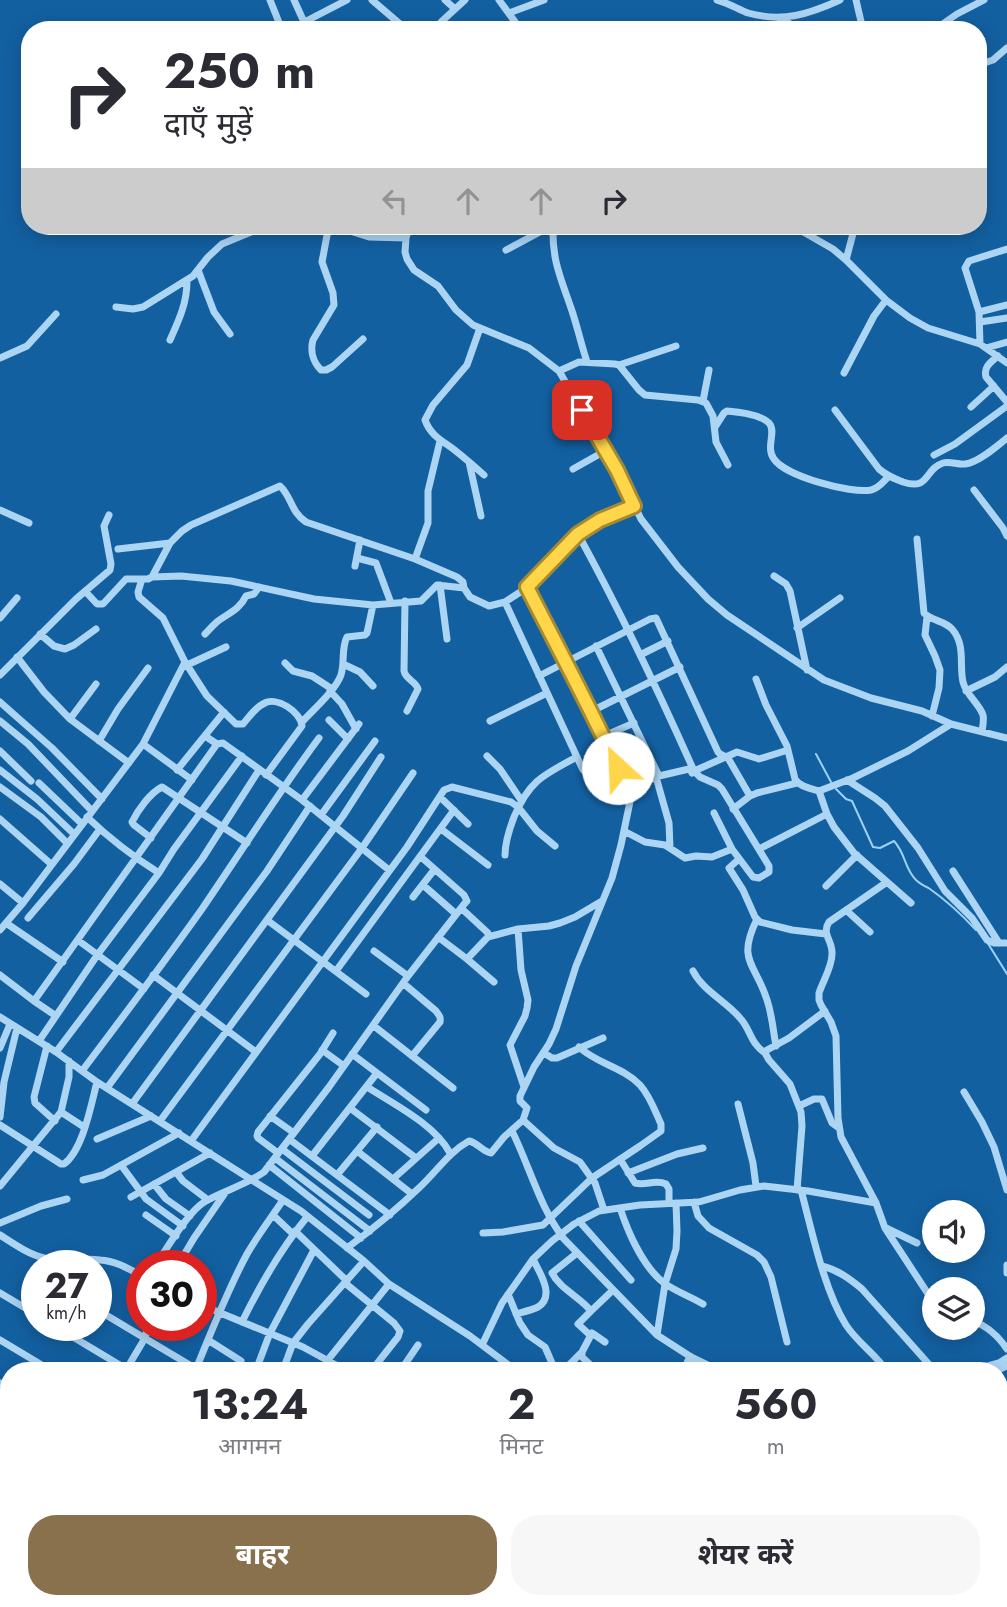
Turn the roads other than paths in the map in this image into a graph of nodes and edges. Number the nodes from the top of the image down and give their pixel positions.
1 (270, 0) edge
2 (293, 0) edge
3 (346, 0) edge
4 (372, 0) edge
5 (445, 0) edge
6 (465, 0) edge
7 (499, 0) edge
8 (544, 0) edge
9 (717, 0) edge
10 (840, 0) edge
11 (856, 0) edge
12 (984, 0) edge
13 (455, 9) junction
14 (509, 13) junction
15 (790, 18) junction
16 (278, 21) edge
17 (304, 21) edge
18 (306, 21) edge
19 (396, 21) edge
20 (441, 21) edge
21 (515, 21) edge
22 (784, 21) edge
23 (861, 21) edge
24 (947, 21) edge
25 (1007, 48) edge
26 (987, 61) edge
27 (244, 235) edge
28 (327, 235) edge
29 (364, 235) edge
30 (407, 235) edge
31 (535, 235) edge
32 (552, 235) edge
33 (810, 235) edge
34 (853, 235) edge
35 (406, 238) junction
36 (1007, 249) edge
37 (506, 250) dead end
38 (846, 260) junction
39 (198, 270) junction
40 (187, 281) junction
41 (886, 300) junction
42 (1007, 305) edge
43 (117, 307) dead end
44 (979, 312) junction
45 (56, 314) dead end
46 (1007, 318) edge
47 (980, 321) junction
48 (480, 328) junction
49 (230, 334) dead end
50 (363, 339) dead end
51 (170, 340) dead end
52 (1007, 342) edge
53 (676, 346) dead end
54 (983, 346) junction
55 (998, 356) junction
56 (0, 358) edge
57 (587, 362) junction
58 (1007, 363) edge
59 (619, 365) junction
60 (709, 370) dead end
61 (559, 371) junction
62 (844, 373) dead end
63 (994, 386) junction
64 (703, 401) junction
65 (1007, 404) edge
66 (971, 407) dead end
67 (835, 410) dead end
68 (715, 428) junction
69 (1007, 438) edge
70 (440, 441) junction
71 (605, 451) junction
72 (934, 454) dead end
73 (470, 462) junction
74 (728, 465) dead end
75 (573, 469) dead end
76 (484, 475) dead end
77 (888, 477) junction
78 (974, 490) dead end
79 (634, 506) junction
80 (0, 510) edge
81 (109, 515) dead end
82 (481, 516) dead end
83 (29, 523) dead end
84 (578, 534) junction
85 (1007, 534) edge
86 (917, 538) dead end
87 (360, 540) junction
88 (170, 543) junction
89 (118, 549) dead end
90 (415, 559) junction
91 (774, 576) dead end
92 (152, 577) junction
93 (436, 578) junction
94 (142, 579) junction
95 (259, 587) junction
96 (527, 587) junction
97 (464, 588) junction
98 (85, 591) junction
99 (17, 598) dead end
100 (840, 598) dead end
101 (405, 601) junction
102 (505, 602) junction
103 (391, 603) junction
104 (373, 605) junction
105 (927, 617) junction
106 (0, 618) edge
107 (797, 628) junction
108 (96, 629) dead end
109 (627, 631) junction
110 (40, 634) junction
111 (205, 634) dead end
112 (447, 639) dead end
113 (668, 641) junction
114 (596, 646) junction
115 (226, 647) dead end
116 (640, 655) junction
117 (17, 657) junction
118 (285, 663) dead end
119 (565, 663) junction
120 (186, 664) junction
121 (342, 664) junction
122 (680, 667) junction
123 (1007, 667) edge
124 (148, 668) dead end
125 (805, 669) junction
126 (0, 675) edge
127 (539, 676) junction
128 (756, 679) dead end
129 (653, 680) junction
130 (96, 684) dead end
131 (373, 686) dead end
132 (331, 690) junction
133 (966, 691) junction
134 (547, 693) junction
135 (621, 696) junction
136 (0, 702) edge
137 (407, 711) dead end
138 (592, 711) junction
139 (224, 712) junction
140 (932, 716) junction
141 (71, 719) junction
142 (0, 720) edge
143 (329, 720) dead end
144 (490, 720) dead end
145 (302, 722) junction
146 (634, 723) junction
147 (951, 724) junction
148 (982, 731) junction
149 (205, 736) junction
150 (604, 736) junction
151 (319, 738) dead end
152 (1007, 738) edge
153 (348, 739) junction
154 (99, 741) junction
155 (375, 741) dead end
156 (143, 744) junction
157 (217, 744) junction
158 (788, 750) junction
159 (0, 751) edge
160 (242, 756) junction
161 (486, 756) dead end
162 (725, 756) junction
163 (382, 757) dead end
164 (577, 757) junction
165 (129, 763) junction
166 (618, 768) junction
167 (0, 770) edge
168 (177, 770) junction
169 (693, 772) junction
170 (263, 773) junction
171 (413, 773) dead end
172 (657, 777) junction
173 (191, 780) junction
174 (847, 780) junction
175 (797, 783) junction
176 (283, 786) junction
177 (0, 787) edge
178 (819, 791) junction
179 (631, 796) junction
180 (750, 796) junction
181 (440, 797) junction
182 (102, 799) junction
183 (178, 799) junction
184 (302, 800) junction
185 (520, 804) junction
186 (310, 806) junction
187 (733, 809) junction
188 (454, 810) junction
189 (200, 813) junction
190 (714, 813) dead end
191 (827, 814) junction
192 (321, 815) junction
193 (87, 817) junction
194 (0, 819) edge
195 (468, 824) dead end
196 (334, 826) junction
197 (223, 828) junction
198 (441, 829) junction
199 (100, 830) junction
200 (624, 831) junction
201 (74, 834) junction
202 (151, 838) junction
203 (67, 843) junction
204 (247, 843) junction
205 (555, 846) dead end
206 (362, 848) junction
207 (670, 848) junction
208 (733, 849) junction
209 (759, 849) junction
210 (505, 855) dead end
211 (857, 855) junction
212 (421, 857) junction
213 (136, 859) junction
214 (739, 859) junction
215 (51, 864) junction
216 (488, 865) dead end
217 (389, 870) junction
218 (435, 870) junction
219 (953, 871) dead end
220 (159, 873) junction
221 (887, 883) junction
222 (0, 884) edge
223 (423, 885) junction
224 (826, 886) dead end
225 (413, 897) dead end
226 (603, 901) junction
227 (23, 903) junction
228 (911, 903) dead end
229 (846, 910) junction
230 (459, 911) junction
231 (28, 918) dead end
232 (757, 919) junction
233 (267, 920) junction
234 (6, 923) junction
235 (518, 929) junction
236 (0, 930) edge
237 (870, 932) dead end
238 (826, 934) junction
239 (438, 937) junction
240 (488, 937) junction
241 (79, 941) junction
242 (292, 941) junction
243 (1003, 943) edge
244 (374, 951) dead end
245 (98, 954) junction
246 (467, 959) junction
247 (63, 962) junction
248 (322, 962) junction
249 (118, 970) junction
250 (336, 971) junction
251 (693, 971) dead end
252 (0, 975) edge
253 (153, 975) junction
254 (408, 975) junction
255 (494, 982) dead end
256 (403, 984) junction
257 (144, 989) junction
258 (176, 992) junction
259 (366, 994) dead end
260 (34, 1001) junction
261 (201, 1011) junction
262 (825, 1011) junction
263 (56, 1016) junction
264 (0, 1017) edge
265 (14, 1026) junction
266 (374, 1026) junction
267 (227, 1031) junction
268 (333, 1033) dead end
269 (603, 1038) dead end
270 (39, 1041) junction
271 (47, 1046) junction
272 (776, 1046) junction
273 (0, 1048) edge
274 (579, 1048) junction
275 (322, 1050) junction
276 (56, 1052) junction
277 (256, 1052) junction
278 (544, 1053) junction
279 (765, 1053) junction
280 (352, 1054) junction
281 (412, 1056) junction
282 (69, 1062) junction
283 (344, 1066) junction
284 (82, 1071) junction
285 (377, 1073) junction
286 (97, 1082) junction
287 (367, 1087) junction
288 (524, 1087) junction
289 (107, 1088) junction
290 (453, 1088) dead end
291 (964, 1092) dead end
292 (132, 1104) junction
293 (738, 1104) dead end
294 (799, 1106) junction
295 (350, 1108) junction
296 (426, 1110) dead end
297 (61, 1112) junction
298 (152, 1116) junction
299 (270, 1116) junction
300 (0, 1117) edge
301 (523, 1120) junction
302 (55, 1121) junction
303 (160, 1121) junction
304 (0, 1125) edge
305 (84, 1127) junction
306 (377, 1127) junction
307 (839, 1128) junction
308 (512, 1131) junction
309 (179, 1133) junction
310 (292, 1136) junction
311 (439, 1138) junction
312 (97, 1139) dead end
313 (191, 1141) junction
314 (34, 1146) junction
315 (703, 1147) dead end
316 (357, 1151) junction
317 (210, 1153) junction
318 (278, 1153) junction
319 (450, 1153) junction
320 (312, 1156) junction
321 (416, 1158) junction
322 (620, 1159) junction
323 (121, 1165) junction
324 (269, 1165) junction
325 (176, 1172) junction
326 (628, 1173) junction
327 (337, 1175) junction
328 (592, 1178) junction
329 (393, 1179) junction
330 (83, 1180) dead end
331 (253, 1180) junction
332 (154, 1184) junction
333 (0, 1186) edge
334 (756, 1186) junction
335 (799, 1190) junction
336 (1007, 1190) edge
337 (141, 1191) junction
338 (227, 1191) junction
339 (412, 1194) junction
340 (131, 1197) dead end
341 (67, 1199) dead end
342 (208, 1200) junction
343 (283, 1200) junction
344 (694, 1202) junction
345 (673, 1203) junction
346 (876, 1203) junction
347 (620, 1208) junction
348 (604, 1210) junction
349 (369, 1214) dead end
350 (146, 1215) dead end
351 (273, 1215) junction
352 (390, 1215) junction
353 (190, 1216) junction
354 (307, 1217) junction
355 (551, 1218) junction
356 (579, 1221) junction
357 (0, 1223) edge
358 (183, 1226) junction
359 (885, 1228) junction
360 (370, 1231) junction
361 (294, 1232) junction
362 (483, 1233) dead end
363 (561, 1234) junction
364 (0, 1235) edge
365 (176, 1236) junction
366 (361, 1238) junction
367 (917, 1243) dead end
368 (347, 1248) junction
369 (166, 1250) edge
370 (187, 1250) edge
371 (314, 1250) junction
372 (577, 1253) junction
373 (533, 1259) junction
374 (365, 1261) junction
375 (1007, 1265) edge
376 (822, 1266) junction
377 (126, 1268) edge
378 (1007, 1273) edge
379 (631, 1280) dead end
380 (346, 1282) junction
381 (389, 1284) junction
382 (665, 1284) junction
383 (922, 1285) edge
384 (613, 1290) junction
385 (0, 1293) edge
386 (509, 1294) junction
387 (703, 1304) dead end
388 (21, 1305) edge
389 (371, 1305) junction
390 (591, 1311) junction
391 (219, 1312) junction
392 (516, 1314) junction
393 (217, 1317) edge
394 (242, 1322) junction
395 (985, 1327) edge
396 (270, 1333) junction
397 (657, 1335) junction
398 (591, 1336) junction
399 (0, 1340) edge
400 (79, 1341) edge
401 (143, 1341) edge
402 (150, 1341) edge
403 (208, 1341) edge
404 (210, 1341) edge
405 (605, 1342) dead end
406 (787, 1342) dead end
407 (293, 1343) junction
408 (418, 1345) dead end
409 (482, 1345) junction
410 (1007, 1349) edge
411 (582, 1352) junction
412 (690, 1356) junction
413 (241, 1361) dead end
414 (327, 1361) joint
415 (37, 1362) edge
416 (114, 1362) edge
417 (132, 1362) edge
418 (184, 1362) edge
419 (200, 1362) edge
420 (259, 1362) edge
421 (286, 1362) edge
422 (378, 1362) edge
423 (406, 1362) edge
424 (504, 1362) edge
425 (552, 1362) edge
426 (572, 1362) edge
427 (587, 1362) edge
428 (687, 1362) edge
429 (702, 1362) edge
430 (879, 1362) edge
431 (927, 1362) edge

1 - 16 street
2 - 17 street
3 - 18 street
4 - 19 street
5 - 13 street
6 - 13 street
7 - 14 street
8 - 14 street
9 - 15 street
10 - 15 street
11 - 23 street
12 - 24 street
13 - 20 street
14 - 21 street
15 - 22 street
25 - 26 street
27 - 39 street
28 - 50 street
29 - 35 street
30 - 35 street
31 - 37 street
32 - 57 street
33 - 38 street
34 - 38 street
35 - 48 street
36 - 44 street
38 - 41 street
39 - 40 street
39 - 49 street
40 - 43 street
40 - 51 street
41 - 54 street
41 - 62 street
42 - 44 street
44 - 47 street
45 - 56 street
46 - 47 street
47 - 54 street
48 - 61 street
48 - 70 street
52 - 54 street
53 - 59 street
54 - 55 street
55 - 58 street
55 - 63 street
57 - 59 street
57 - 61 street
59 - 64 street
60 - 64 street
61 - 71 street
63 - 65 street
63 - 66 street
64 - 68 street
65 - 72 street
67 - 77 street
68 - 74 street
68 - 77 street
69 - 77 street
70 - 73 street
70 - 90 street
71 - 75 street
71 - 79 street
73 - 76 street
73 - 82 street
78 - 85 street
79 - 84 street
79 - 125 street
80 - 83 street
81 - 98 street
84 - 96 street
84 - 109 street
86 - 105 street
87 - 88 street
87 - 90 street
87 - 103 street
88 - 89 street
88 - 92 street
90 - 93 street
91 - 107 street
92 - 94 street
92 - 95 street
93 - 97 street
93 - 97 street
93 - 101 street
93 - 112 street
94 - 98 street
94 - 120 street
95 - 104 street
95 - 111 street
96 - 102 street
96 - 119 street
97 - 102 street
98 - 110 street
99 - 106 street
100 - 107 street
101 - 103 street
101 - 137 street
102 - 127 street
103 - 104 street
104 - 121 street
105 - 133 street
105 - 140 street
107 - 125 street
108 - 110 street
109 - 113 street
109 - 114 street
109 - 116 street
110 - 117 street
113 - 116 street
113 - 122 street
114 - 119 street
114 - 135 street
115 - 120 street
116 - 129 street
117 - 126 street
117 - 141 street
118 - 132 street
119 - 127 street
119 - 138 street
120 - 139 street
120 - 156 street
121 - 131 street
121 - 132 street
122 - 129 street
122 - 162 street
123 - 133 street
124 - 154 street
125 - 140 street
127 - 134 street
128 - 158 street
129 - 135 street
129 - 169 street
130 - 141 street
132 - 145 street
132 - 153 street
133 - 148 street
134 - 144 street
134 - 164 street
135 - 138 street
135 - 146 street
136 - 182 street
138 - 150 street
139 - 145 street
139 - 149 street
140 - 147 street
141 - 154 street
142 - 193 street
143 - 153 street
145 - 170 street
146 - 150 street
146 - 172 street
147 - 148 street
147 - 174 street
148 - 152 street
149 - 157 street
149 - 168 street
150 - 166 street
151 - 176 street
153 - 184 street
154 - 165 street
155 - 192 street
156 - 165 street
156 - 168 street
157 - 160 street
157 - 173 street
158 - 162 street
158 - 175 street
159 - 193 street
160 - 170 street
160 - 189 street
161 - 185 street
162 - 169 street
162 - 180 street
163 - 196 street
164 - 166 street
164 - 185 street
165 - 182 street
166 - 179 street
167 - 201 street
168 - 173 street
169 - 172 street
169 - 187 street
170 - 176 street
170 - 197 street
171 - 206 street
172 - 179 street
172 - 207 street
173 - 183 street
174 - 178 street
174 - 243 street
175 - 178 street
175 - 180 street
176 - 184 street
176 - 204 street
177 - 203 street
178 - 191 street
179 - 200 street
180 - 187 street
181 - 185 street
181 - 188 street
181 - 217 street
182 - 193 street
183 - 189 street
183 - 202 street
183 - 202 street
184 - 186 street
185 - 205 street
185 - 210 street
186 - 192 street
186 - 258 street
187 - 209 street
188 - 195 street
188 - 198 street
189 - 197 street
189 - 220 street
190 - 208 street
191 - 209 street
191 - 211 street
192 - 196 street
193 - 199 street
193 - 201 street
194 - 215 street
196 - 206 street
196 - 233 street
197 - 204 street
197 - 249 street
198 - 212 street
198 - 216 street
199 - 213 street
199 - 231 street
200 - 207 street
200 - 226 street
201 - 203 street
202 - 213 street
203 - 215 street
204 - 253 street
206 - 217 street
206 - 242 street
207 - 208 street
208 - 214 street
209 - 214 street
211 - 221 street
211 - 224 street
212 - 218 street
212 - 250 street
213 - 220 street
213 - 241 street
214 - 232 street
215 - 227 street
217 - 248 street
218 - 223 street
218 - 230 street
219 - 243 street
220 - 245 street
221 - 228 street
221 - 229 street
222 - 227 street
223 - 225 street
223 - 230 street
226 - 235 street
226 - 278 street
227 - 234 street
229 - 237 street
229 - 238 street
230 - 239 street
230 - 240 street
232 - 238 street
232 - 272 street
233 - 242 street
233 - 261 street
234 - 236 street
234 - 247 street
235 - 240 street
235 - 288 street
238 - 262 street
239 - 246 street
239 - 254 street
240 - 246 street
241 - 245 street
241 - 247 street
242 - 248 street
242 - 267 street
244 - 254 street
245 - 249 street
245 - 263 street
246 - 255 street
247 - 260 street
248 - 250 street
248 - 277 street
249 - 257 street
249 - 276 street
250 - 259 street
251 - 279 street
252 - 260 street
253 - 257 street
253 - 258 street
254 - 256 street
256 - 266 street
256 - 281 street
257 - 284 street
258 - 261 street
258 - 289 street
260 - 263 street
261 - 267 street
261 - 292 street
262 - 272 street
262 - 307 street
263 - 270 street
264 - 265 street
265 - 270 street
265 - 273 street
265 - 300 street
266 - 280 street
266 - 281 street
267 - 277 street
267 - 303 street
268 - 275 street
269 - 274 street
270 - 271 street
271 - 276 street
271 - 302 street
272 - 279 street
274 - 278 street
274 - 322 street
275 - 283 street
275 - 299 street
276 - 282 street
277 - 313 street
278 - 288 street
279 - 294 street
280 - 283 street
280 - 285 street
281 - 290 street
282 - 284 street
282 - 297 street
283 - 310 street
284 - 286 street
285 - 287 street
285 - 296 street
286 - 289 street
286 - 305 street
287 - 295 street
287 - 311 street
288 - 301 street
289 - 292 street
291 - 336 street
292 - 298 street
293 - 334 street
294 - 307 street
294 - 335 street
295 - 306 street
295 - 320 street
297 - 302 street
297 - 305 street
298 - 303 street
298 - 312 street
299 - 310 street
299 - 318 street
301 - 308 street
301 - 328 street
302 - 314 street
303 - 309 street
304 - 314 street
305 - 314 street
306 - 316 street
306 - 321 street
307 - 346 street
308 - 319 street
308 - 355 street
309 - 313 street
309 - 323 street
310 - 318 street
310 - 320 street
311 - 319 street
311 - 321 street
313 - 317 street
314 - 333 street
315 - 326 street
316 - 327 street
316 - 329 street
317 - 325 street
317 - 331 street
318 - 324 street
318 - 349 street
318 - 360 street
319 - 339 street
320 - 327 street
321 - 329 street
322 - 326 street
322 - 328 street
323 - 330 street
323 - 337 street
324 - 331 street
324 - 366 street
325 - 332 street
325 - 342 street
326 - 345 street
327 - 352 street
328 - 348 street
328 - 355 street
329 - 339 street
331 - 338 street
331 - 343 street
332 - 337 street
332 - 353 street
334 - 335 street
334 - 344 street
335 - 346 street
335 - 376 street
337 - 340 street
337 - 358 street
338 - 342 street
338 - 370 street
339 - 352 street
341 - 357 street
342 - 353 street
343 - 351 street
343 - 354 street
344 - 345 street
344 - 406 street
345 - 347 street
345 - 382 street
346 - 359 street
347 - 348 street
347 - 382 street
348 - 356 street
350 - 365 street
351 - 361 street
351 - 391 street
352 - 360 street
353 - 358 street
354 - 361 street
354 - 368 street
355 - 362 street
355 - 363 street
356 - 363 street
356 - 379 street
358 - 365 street
359 - 367 street
359 - 383 street
360 - 366 street
361 - 371 street
361 - 394 street
363 - 372 street
363 - 373 street
364 - 377 street
365 - 369 street
366 - 368 street
368 - 374 street
371 - 380 street
371 - 396 street
372 - 384 street
372 - 390 street
373 - 386 street
373 - 392 street
374 - 380 street
374 - 381 street
375 - 378 street
376 - 430 street
376 - 431 street
380 - 389 street
380 - 407 street
381 - 389 street
381 - 409 street
382 - 387 street
382 - 397 street
384 - 390 street
384 - 397 street
385 - 388 street
386 - 392 street
386 - 409 street
389 - 414 street
389 - 422 street
390 - 398 street
391 - 393 street
391 - 394 street
392 - 425 street
394 - 396 street
395 - 410 street
396 - 407 street
396 - 420 street
397 - 412 street
398 - 405 street
398 - 411 street
399 - 415 street
400 - 416 street
401 - 417 street
402 - 418 street
403 - 419 street
404 - 413 street
407 - 414 street
407 - 421 street
408 - 423 street
409 - 424 street
411 - 426 street
411 - 427 street
412 - 428 street
412 - 429 street

